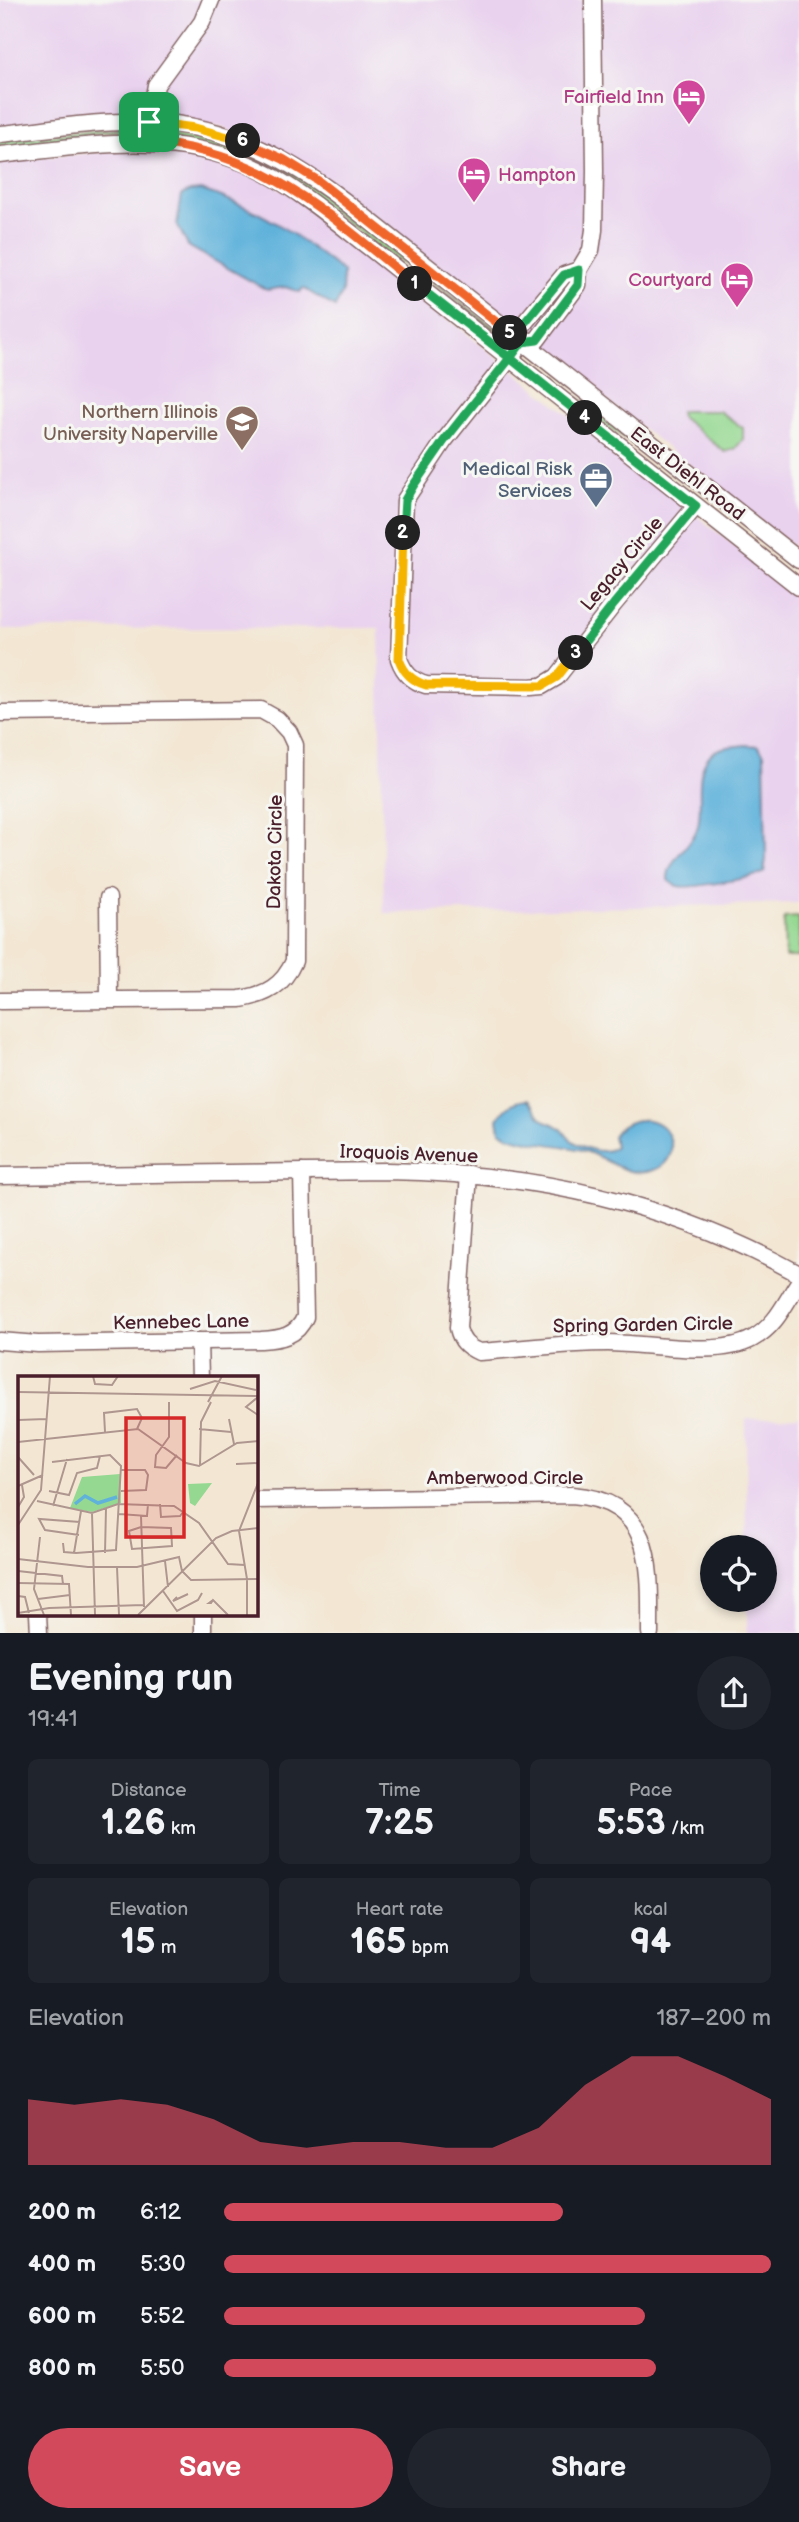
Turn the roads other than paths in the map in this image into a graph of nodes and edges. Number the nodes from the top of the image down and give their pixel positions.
1 (211, 0) edge
2 (593, 0) edge
3 (149, 122) junction
4 (0, 134) edge
5 (147, 142) junction
6 (0, 155) edge
7 (522, 342) junction
8 (510, 358) junction
9 (696, 506) junction
10 (799, 560) edge
11 (799, 587) edge
12 (0, 713) edge
13 (108, 898) dead end
14 (109, 999) junction
15 (0, 1001) edge
16 (302, 1172) junction
17 (469, 1174) junction
18 (0, 1176) edge
19 (799, 1274) edge
20 (799, 1282) edge
21 (0, 1341) edge
22 (199, 1341) junction
23 (200, 1376) edge
24 (257, 1500) edge
25 (650, 1633) edge

1 - 3 street
2 - 7 street, Legacy Circle
3 - 4 street, East Diehl Road
3 - 5 street
3 - 7 street, East Diehl Road
5 - 6 street, East Diehl Road
5 - 8 street, East Diehl Road
7 - 8 street, Legacy Circle
7 - 10 street, East Diehl Road
8 - 9 street, East Diehl Road
8 - 9 street, Legacy Circle
9 - 11 street, East Diehl Road
12 - 14 street, Dakota Circle
13 - 14 street
14 - 15 street, Dakota Circle
16 - 17 street, Iroquois Avenue
16 - 18 street, Iroquois Avenue
16 - 22 street, Kennebec Lane
17 - 19 street, Iroquois Avenue
17 - 20 street, Spring Garden Circle
21 - 22 street, Kennebec Lane
22 - 23 street
24 - 25 street, Amberwood Circle

